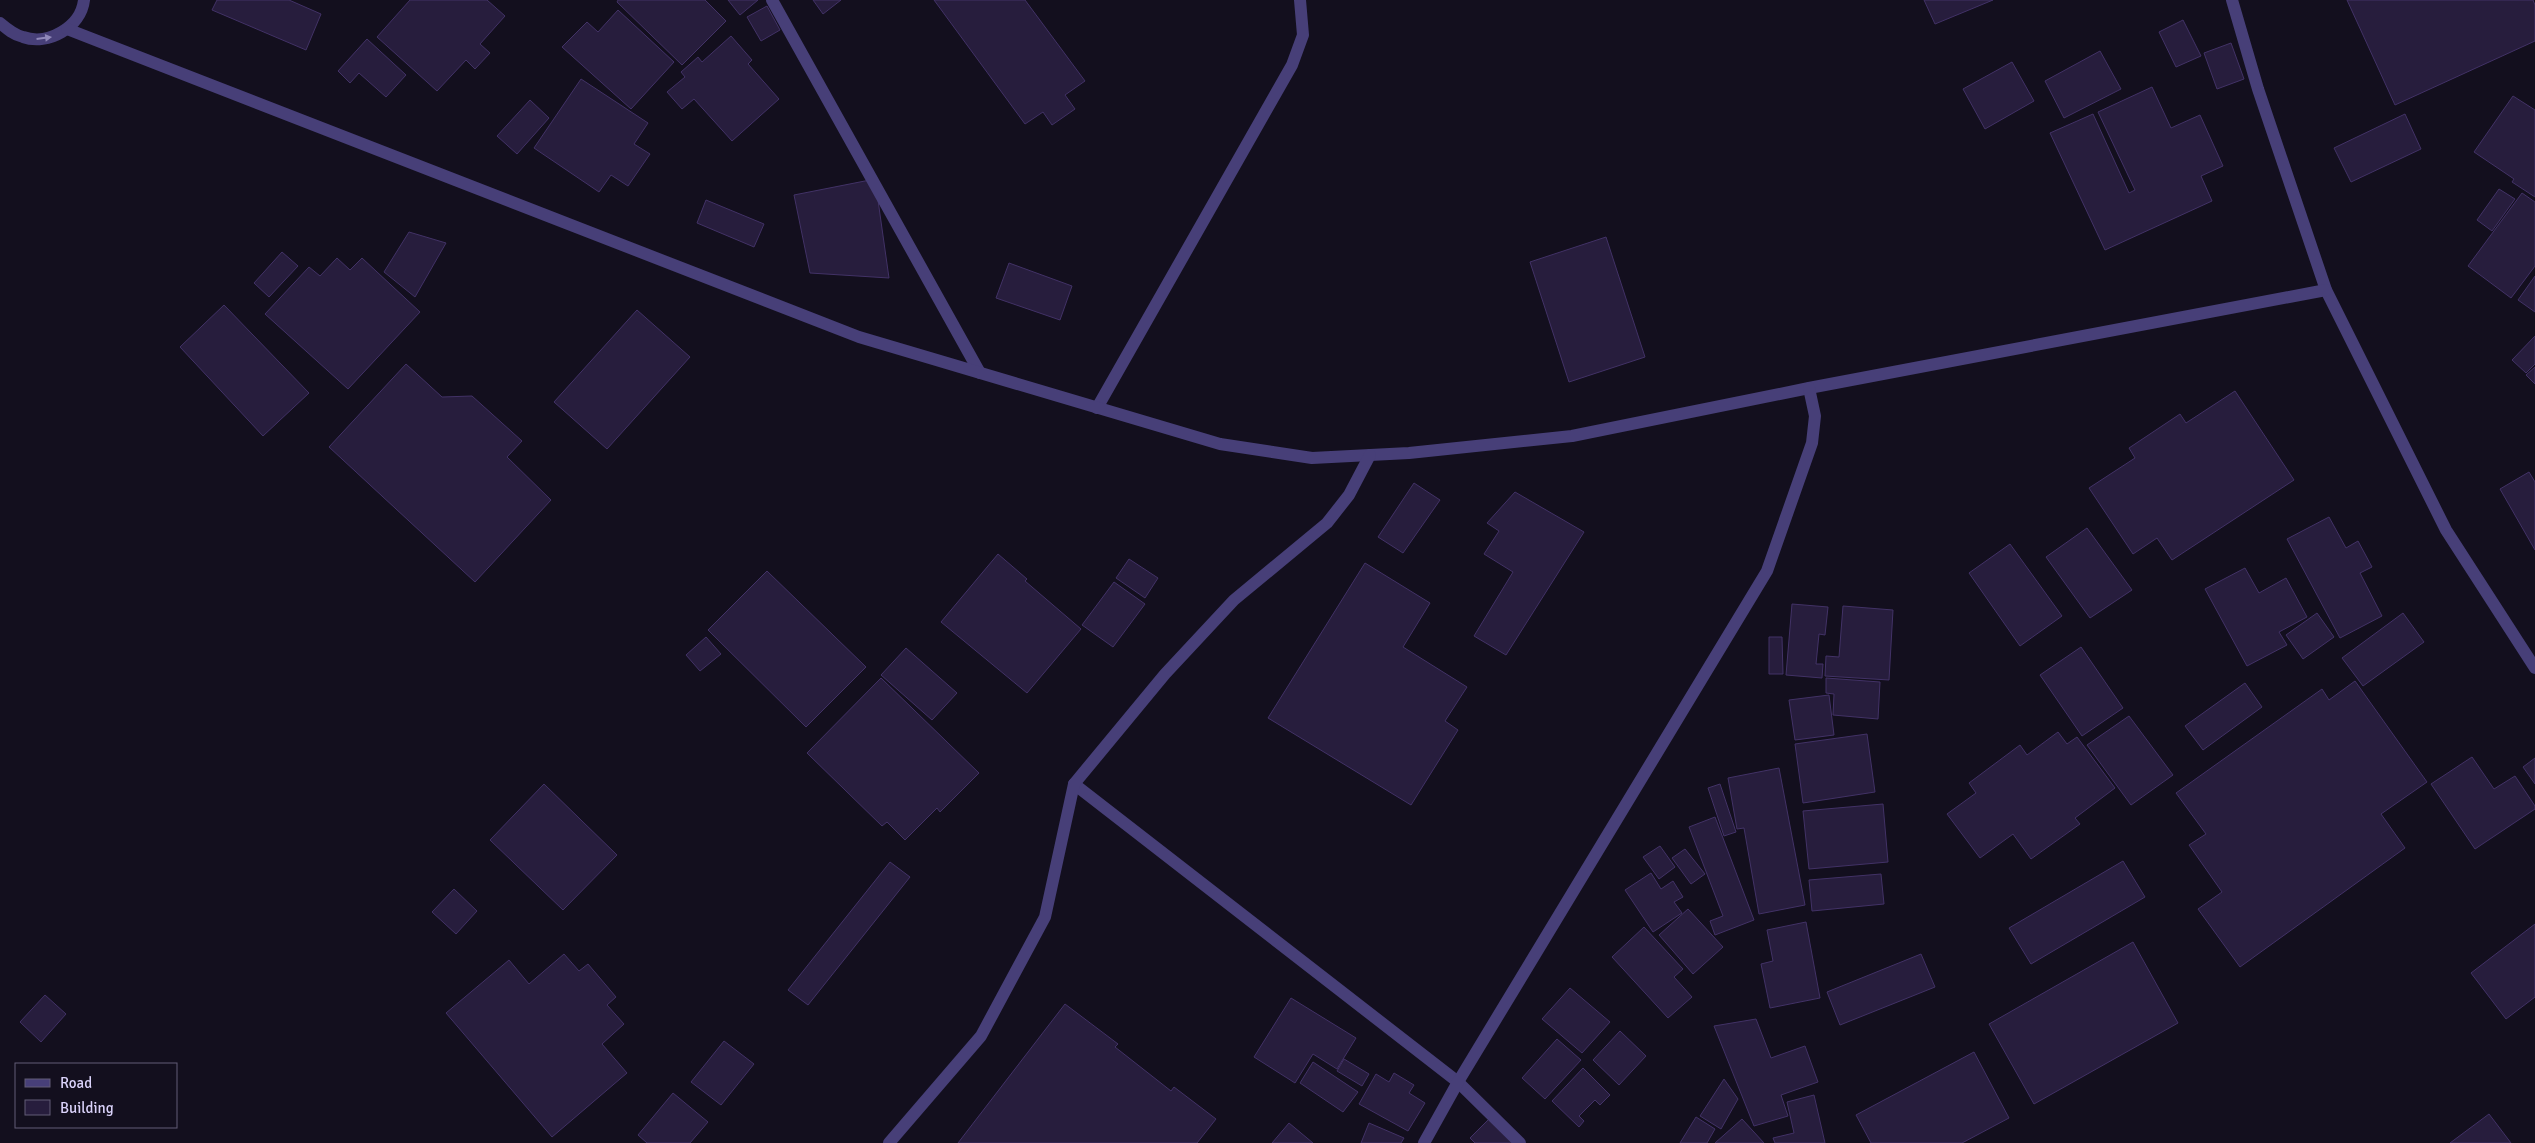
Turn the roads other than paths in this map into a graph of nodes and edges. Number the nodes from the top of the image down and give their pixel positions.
1 (84, 0) edge
2 (772, 0) edge
3 (1300, 0) edge
4 (2232, 0) edge
5 (0, 23) edge
6 (67, 29) junction
7 (2326, 290) junction
8 (980, 372) junction
9 (1809, 388) junction
10 (1097, 408) junction
11 (1370, 454) junction
12 (2535, 668) edge
13 (1074, 784) junction
14 (1458, 1082) junction
15 (889, 1143) edge
16 (1424, 1143) edge
17 (1520, 1143) edge

1 - 6 street
2 - 8 street
3 - 10 street
4 - 7 street
5 -> 6 street
6 - 8 street
7 - 9 street
7 - 12 street
8 - 10 street
9 - 11 street
9 - 14 street
10 - 11 street
11 - 13 street
13 - 14 street
13 - 15 street
14 - 16 street
14 - 17 street

